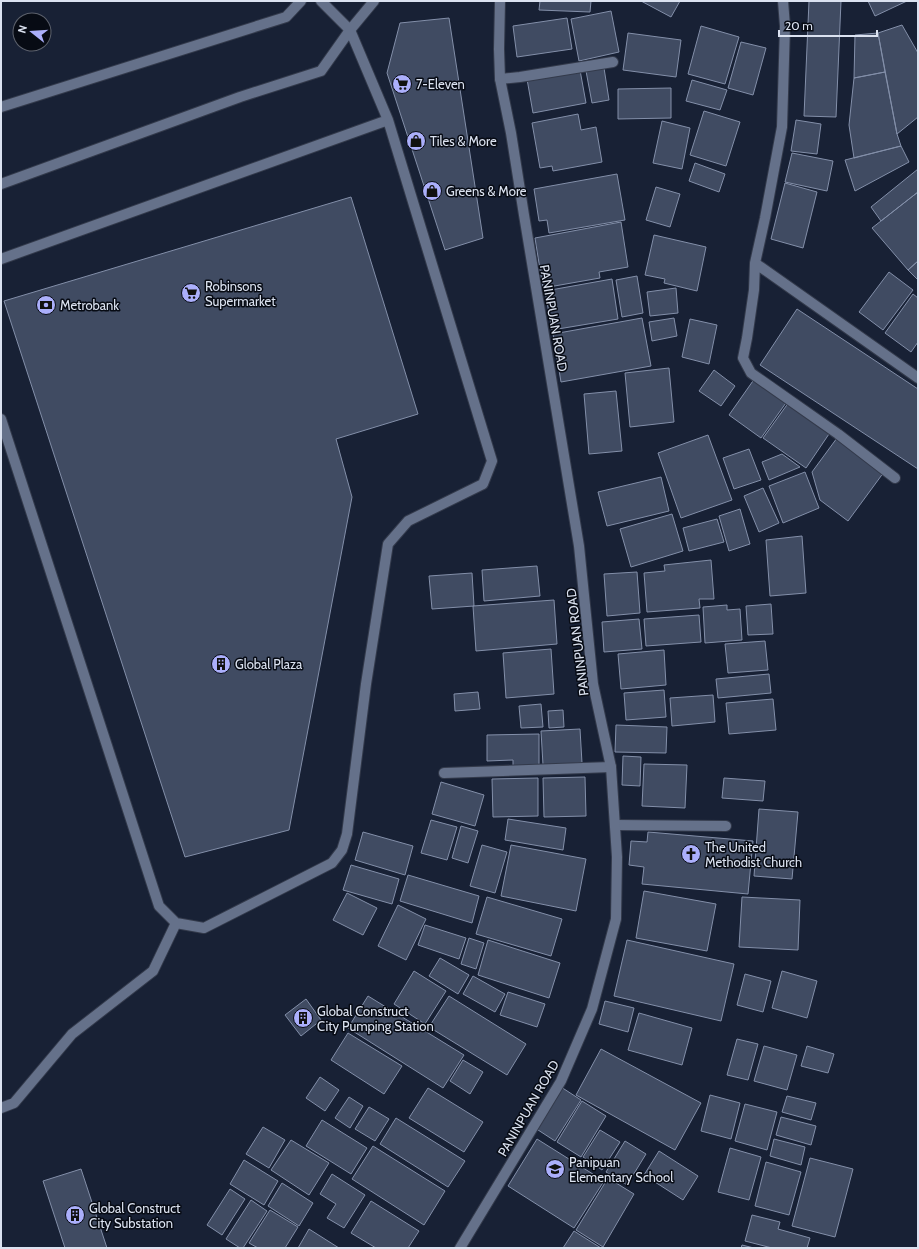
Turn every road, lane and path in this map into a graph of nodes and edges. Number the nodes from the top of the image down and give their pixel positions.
1 (301, 1) edge
2 (321, 1) edge
3 (374, 1) edge
4 (500, 1) edge
5 (783, 1) edge
6 (350, 30) junction
7 (613, 62) dead end
8 (500, 79) junction
9 (1, 107) edge
10 (388, 120) junction
11 (1, 184) edge
12 (1, 259) edge
13 (755, 262) junction
14 (918, 378) edge
15 (1, 419) edge
16 (895, 478) dead end
17 (612, 767) junction
18 (444, 773) dead end
19 (615, 825) junction
20 (726, 826) dead end
21 (176, 923) junction
22 (1, 1108) edge
23 (460, 1248) edge

1 - 9 main road
2 - 6 main road
3 - 6 main road
4 - 8 main road, PANINPUAN ROAD
5 - 13 main road
6 - 10 main road
6 - 11 main road
7 - 8 main road
8 - 17 main road, PANINPUAN ROAD
10 - 12 main road
10 - 21 main road
13 - 14 main road
13 - 16 main road
15 - 21 main road
17 - 18 main road
17 - 19 main road, PANINPUAN ROAD
19 - 20 main road
19 - 23 main road, PANINPUAN ROAD
21 - 22 main road

